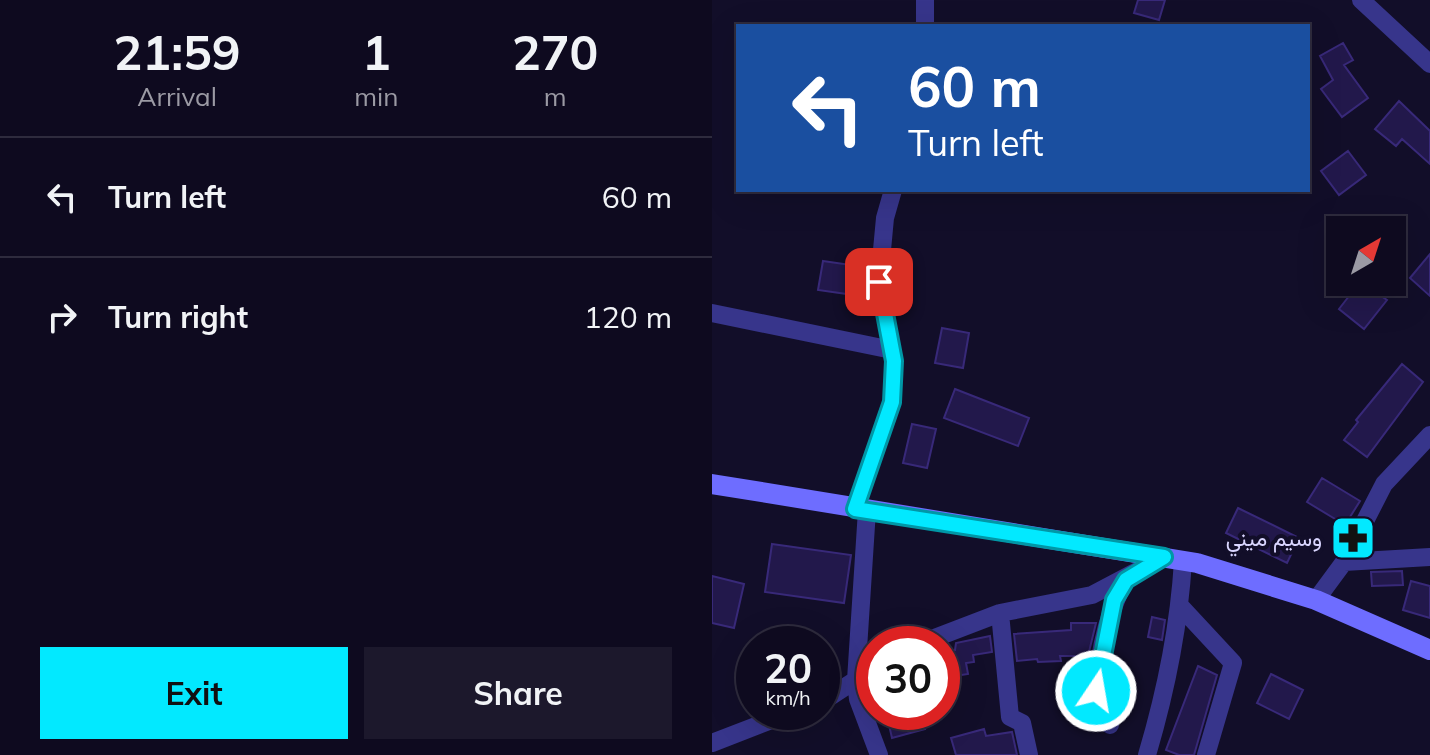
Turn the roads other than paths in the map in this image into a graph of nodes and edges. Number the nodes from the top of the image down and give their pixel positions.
1 (925, 0) edge
2 (1361, 0) edge
3 (925, 24) edge
4 (1430, 64) edge
5 (892, 192) edge
6 (712, 313) edge
7 (892, 350) junction
8 (1430, 435) edge
9 (712, 484) edge
10 (861, 509) junction
11 (1430, 557) edge
12 (1174, 559) junction
13 (1344, 562) junction
14 (1126, 580) junction
15 (1316, 600) junction
16 (1180, 606) junction
17 (1000, 613) junction
18 (858, 626) edge
19 (960, 628) edge
20 (1430, 650) edge
21 (856, 680) edge
22 (840, 690) edge
23 (1110, 725) dead end
24 (746, 730) edge
25 (870, 730) edge
26 (712, 743) edge
27 (879, 755) edge
28 (1029, 755) edge
29 (1147, 755) edge
30 (1206, 755) edge

1 - 3 street
2 - 4 street
5 - 7 street
6 - 7 street
7 - 10 street
8 - 13 street
9 - 10 main road
10 - 12 main road
10 - 18 street
11 - 13 street
12 - 14 street
12 - 15 main road
12 - 16 street
13 - 15 street
14 - 17 street
14 - 23 street
15 - 20 main road
16 - 29 street
16 - 30 street
17 - 19 street
17 - 28 street
21 - 22 street
24 - 26 street
25 - 27 street

